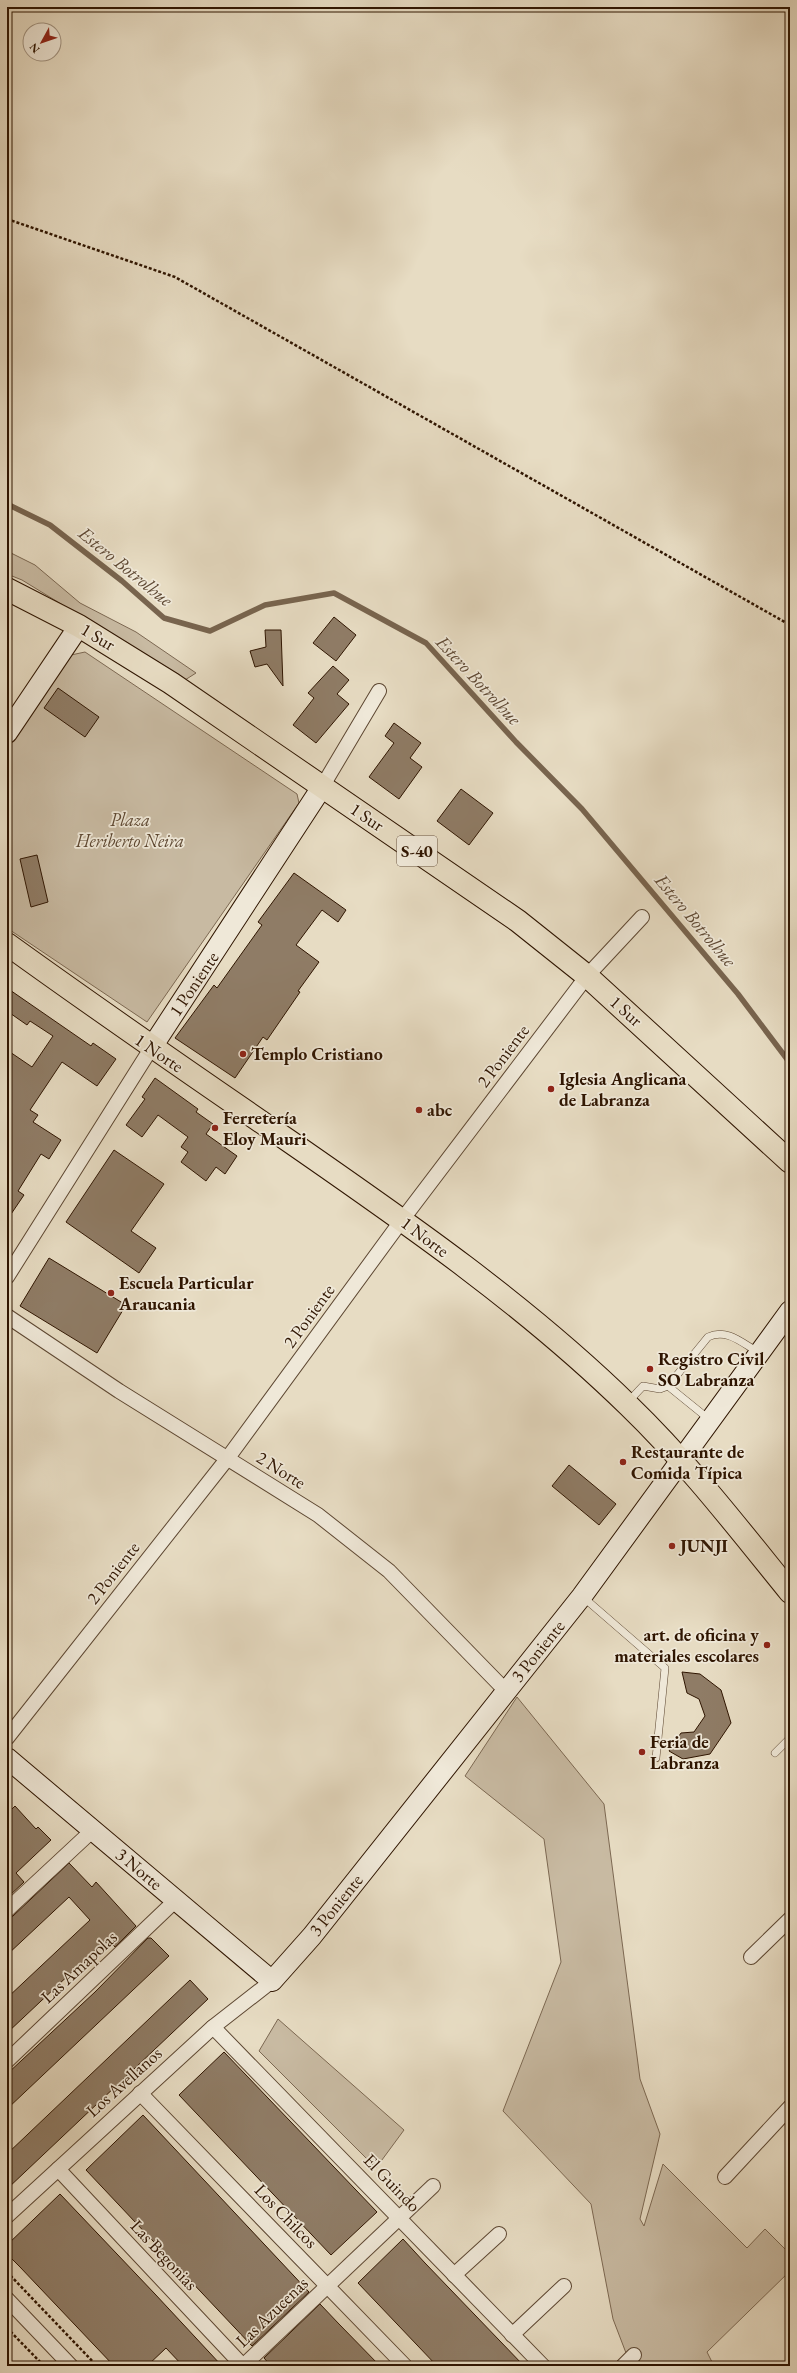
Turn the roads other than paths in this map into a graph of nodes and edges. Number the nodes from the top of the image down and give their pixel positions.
1 (7, 589) edge
2 (79, 626) junction
3 (379, 691) dead end
4 (7, 733) edge
5 (322, 787) junction
6 (642, 917) dead end
7 (7, 944) edge
8 (587, 976) junction
9 (152, 1047) junction
10 (790, 1162) edge
11 (402, 1220) junction
12 (7, 1277) edge
13 (790, 1311) edge
14 (7, 1316) edge
15 (760, 1353) junction
16 (668, 1386) junction
17 (627, 1404) junction
18 (711, 1420) junction
19 (227, 1459) junction
20 (682, 1460) junction
21 (790, 1592) edge
22 (582, 1596) junction
23 (506, 1691) junction
24 (7, 1738) edge
25 (790, 1738) edge
26 (775, 1753) dead end
27 (7, 1758) edge
28 (656, 1758) dead end
29 (93, 1830) junction
30 (176, 1900) junction
31 (7, 1910) edge
32 (790, 1919) edge
33 (751, 1957) dead end
34 (272, 1980) junction
35 (213, 2027) junction
36 (7, 2061) edge
37 (140, 2093) junction
38 (790, 2107) edge
39 (58, 2169) junction
40 (725, 2176) dead end
41 (433, 2186) dead end
42 (7, 2216) edge
43 (399, 2218) junction
44 (499, 2234) dead end
45 (454, 2275) junction
46 (327, 2286) junction
47 (564, 2286) dead end
48 (7, 2299) edge
49 (512, 2335) junction
50 (634, 2355) dead end
51 (71, 2366) edge
52 (243, 2366) edge
53 (406, 2366) edge
54 (543, 2366) edge
55 (623, 2366) edge

1 - 2 main road, 1 Sur / S-40
2 - 4 street
2 - 5 main road, 1 Sur / S-40
3 - 5 street, 1 Poniente
5 - 8 main road, 1 Sur / S-40
5 - 9 street, 1 Poniente
6 - 8 street, 2 Poniente
7 - 9 main road, 1 Norte
8 - 10 main road, 1 Sur / S-40
8 - 11 street, 2 Poniente
9 - 11 main road, 1 Norte
9 - 12 street, 1 Poniente
11 - 17 main road, 1 Norte
11 - 19 street, 2 Poniente
13 - 15 street, 3 Poniente
14 - 19 street, 2 Norte
15 - 16 lane
15 - 18 street, 3 Poniente
16 - 17 lane
16 - 18 lane
17 - 20 main road, 1 Norte
18 - 20 street, 3 Poniente
19 - 23 street, 2 Norte
19 - 24 street, 2 Poniente
20 - 21 main road, 1 Norte
20 - 22 street, 3 Poniente
22 - 23 street, 3 Poniente
22 - 28 lane
23 - 34 street, 3 Poniente
25 - 26 lane
27 - 29 street, 3 Norte
29 - 30 street, 3 Norte
29 - 31 street
30 - 34 street, 3 Norte
30 - 36 street, Las Amapolas
32 - 33 street
34 - 35 street, Los Avellanos
35 - 37 street, Los Avellanos
35 - 43 street, El Guindo
37 - 39 street, Los Avellanos
37 - 46 street, Los Chilcos
38 - 40 street
39 - 42 street, Los Avellanos
39 - 52 street, Las Begonias
41 - 43 street, Las Azucenas
43 - 45 street, El Guindo
43 - 46 street, Las Azucenas
44 - 45 street
45 - 49 street, El Guindo
46 - 52 street, Las Azucenas
46 - 53 street, Los Chilcos
47 - 49 street
48 - 51 street
49 - 54 street, El Guindo
50 - 55 street

